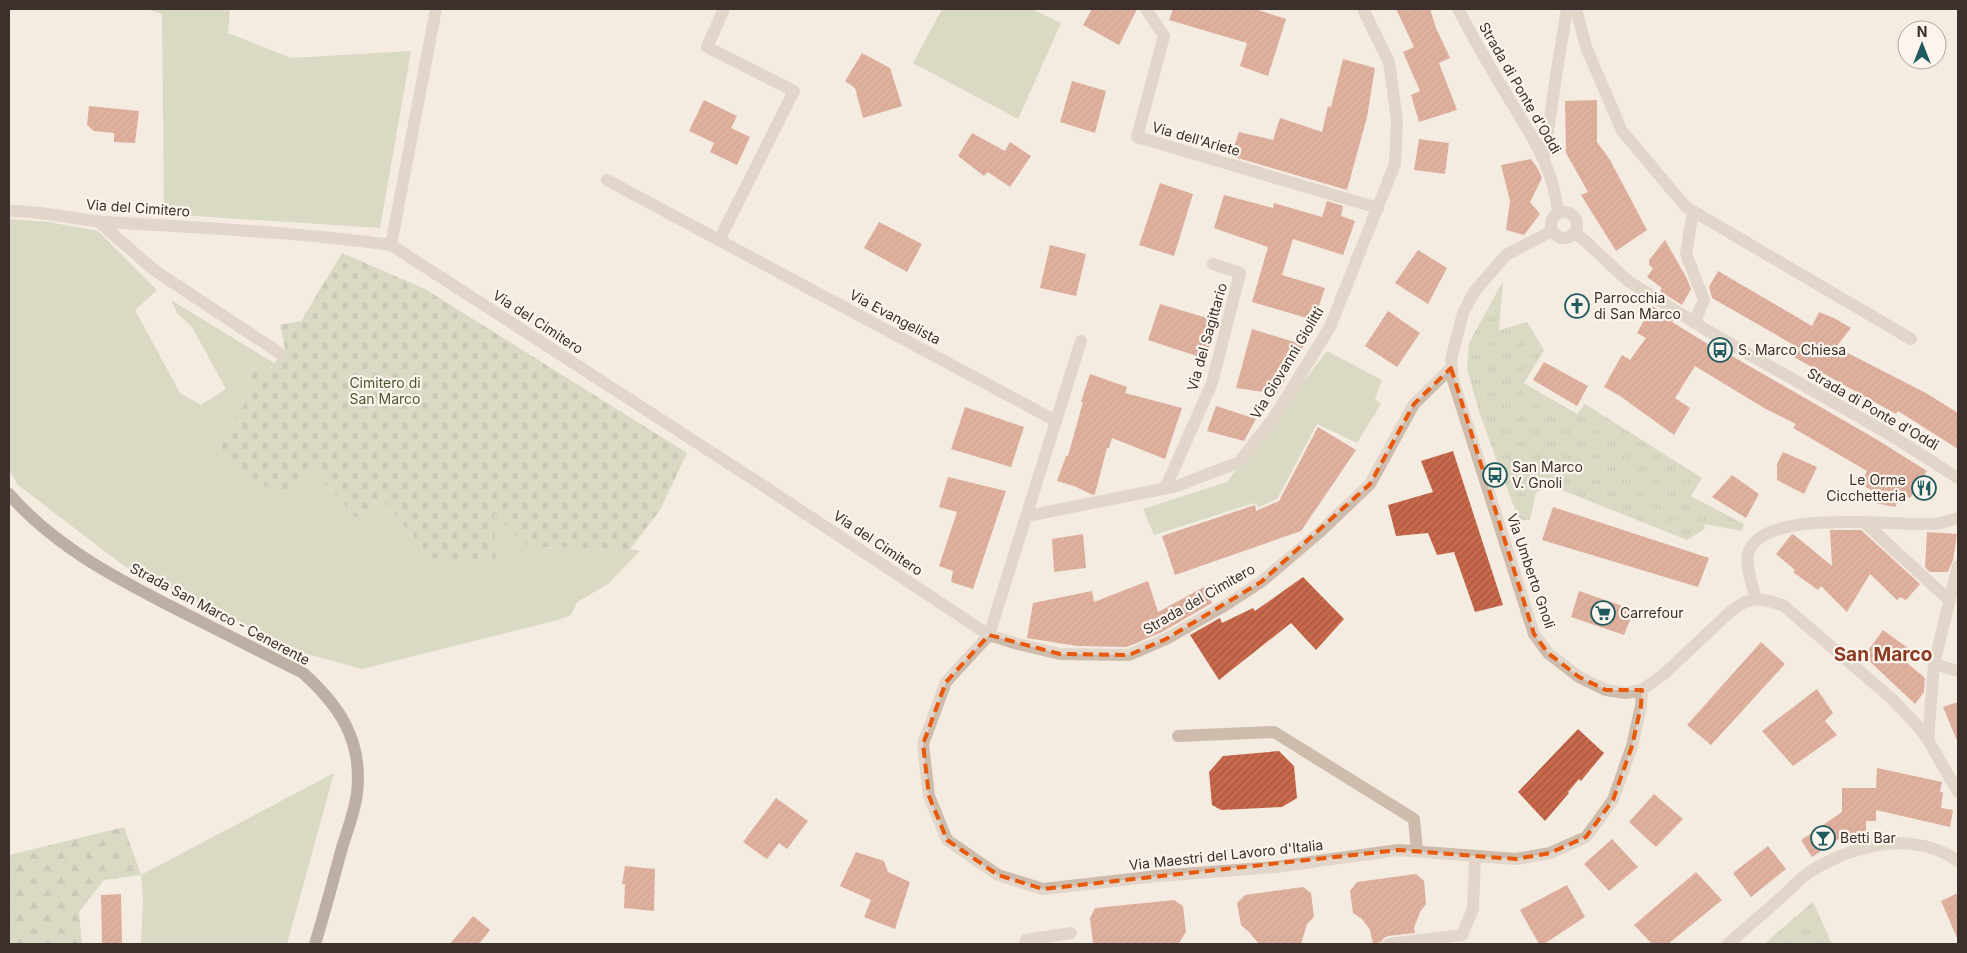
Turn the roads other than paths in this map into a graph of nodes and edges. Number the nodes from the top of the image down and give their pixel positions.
1 (436, 9) edge
2 (724, 9) edge
3 (1146, 9) edge
4 (1363, 9) edge
5 (1458, 9) edge
6 (1568, 9) edge
7 (1576, 9) edge
8 (1544, 158) junction
9 (607, 180) dead end
10 (1378, 208) junction
11 (9, 211) edge
12 (1693, 211) junction
13 (1558, 213) junction
14 (98, 221) junction
15 (1552, 230) junction
16 (1574, 234) junction
17 (719, 240) junction
18 (390, 245) junction
19 (1213, 264) dead end
20 (1694, 323) junction
21 (1911, 339) dead end
22 (1081, 340) dead end
23 (281, 354) dead end
24 (1451, 368) junction
25 (1056, 421) junction
26 (1958, 478) edge
27 (1165, 489) junction
28 (9, 494) edge
29 (1027, 516) junction
30 (1958, 518) edge
31 (1865, 523) junction
32 (1958, 566) edge
33 (1756, 599) junction
34 (1948, 600) junction
35 (989, 635) junction
36 (1934, 664) junction
37 (1958, 671) edge
38 (1642, 690) junction
39 (1178, 736) dead end
40 (1928, 740) junction
41 (1958, 792) edge
42 (1417, 851) junction
43 (1475, 856) junction
44 (1958, 862) edge
45 (1071, 933) dead end
46 (315, 944) edge
47 (1025, 944) edge
48 (1389, 944) edge
49 (1728, 944) edge

1 - 18 street
2 - 17 street
3 - 10 street, Via dell'Ariete
4 - 10 street, Via Giovanni Giolitti
5 - 8 street, Strada di Ponte d'Oddi
6 - 8 street
7 - 12 street
8 - 13 street, Strada di Ponte d'Oddi
9 - 17 street, Via Evangelista
10 - 27 street, Via Giovanni Giolitti
11 - 14 street, Via del Cimitero
12 - 20 street
12 - 21 street
13 - 15 street, Strada di Ponte d'Oddi
13 - 16 street
14 - 18 street, Via del Cimitero
14 - 23 street
15 - 16 street, Strada di Ponte d'Oddi
15 - 24 street, Via Umberto Gnoli
16 - 20 street, Strada di Ponte d'Oddi
17 - 25 street, Via Evangelista
18 - 35 street, Via del Cimitero
19 - 27 street, Via del Sagittario
20 - 26 street, Strada di Ponte d'Oddi
22 - 25 street
24 - 35 street, Strada del Cimitero
24 - 38 street, Via Umberto Gnoli
25 - 29 street
27 - 29 street, Via Giovanni Giolitti
28 - 46 main road, Strada San Marco - Cenerente
29 - 35 street
30 - 31 street
31 - 33 street
31 - 34 street
32 - 34 street
33 - 38 street
33 - 40 street
34 - 36 street
35 - 42 street, Via Maestri del Lavoro d'Italia
36 - 37 street
36 - 40 street
38 - 43 street, Via Maestri del Lavoro d'Italia
39 - 42 street
40 - 41 street
42 - 43 street, Via Maestri del Lavoro d'Italia
43 - 48 street
44 - 49 street
45 - 47 street

